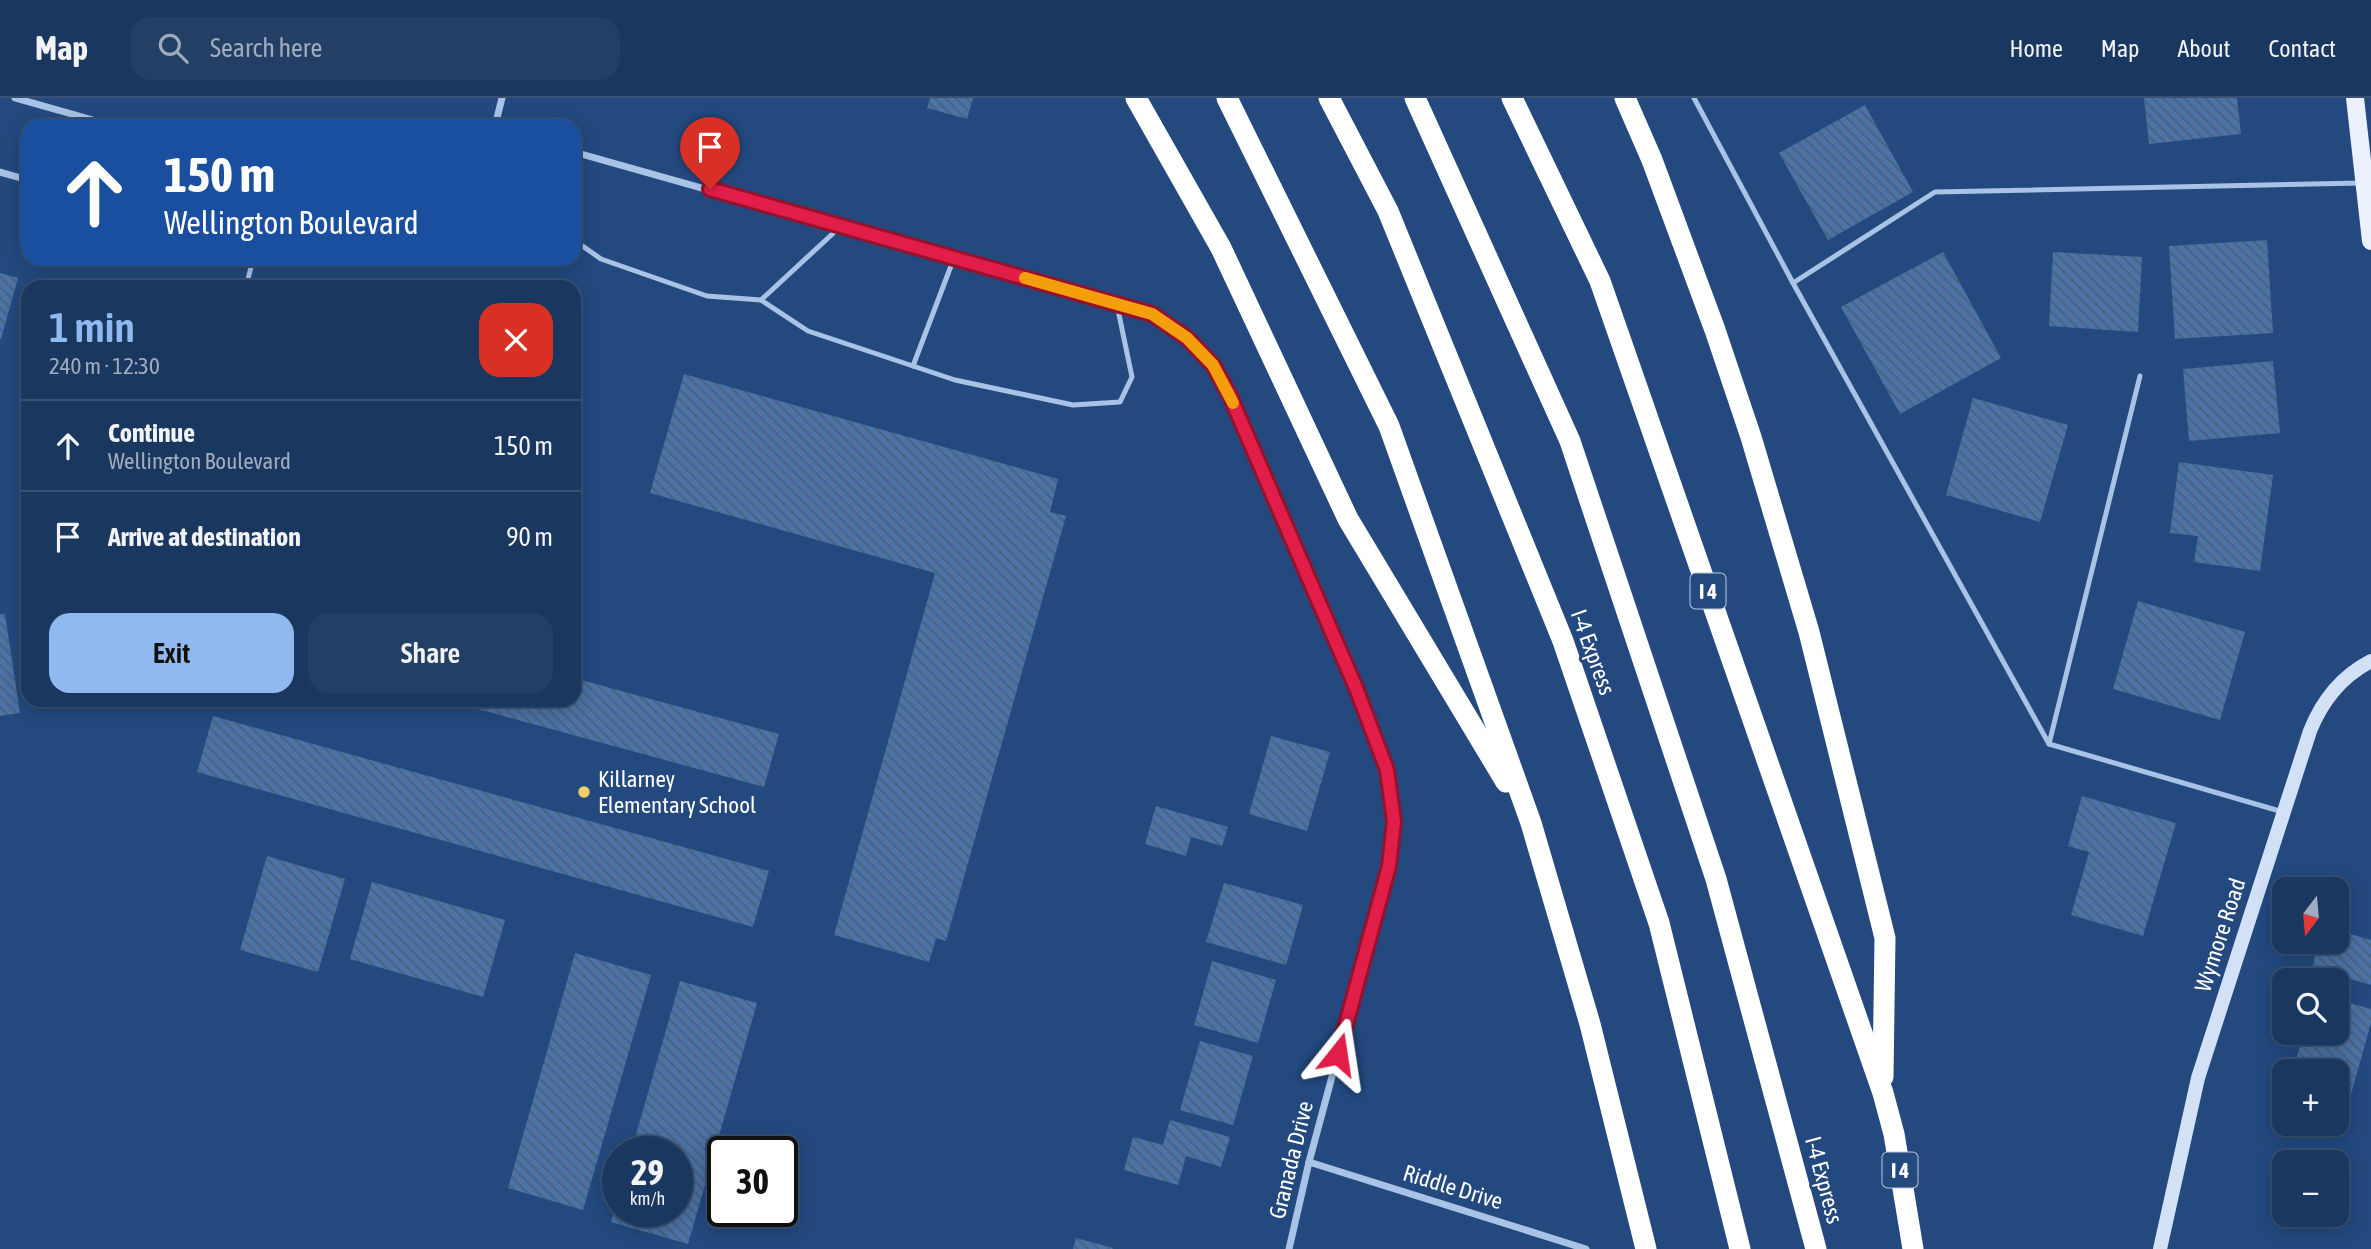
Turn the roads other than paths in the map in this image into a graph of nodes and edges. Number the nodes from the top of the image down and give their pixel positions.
1 (15, 98) edge
2 (502, 98) edge
3 (1136, 98) edge
4 (1227, 98) edge
5 (1329, 98) edge
6 (1415, 98) edge
7 (1512, 98) edge
8 (1625, 98) edge
9 (1694, 98) edge
10 (2355, 98) edge
11 (89, 119) edge
12 (497, 119) edge
13 (581, 154) edge
14 (0, 172) edge
15 (21, 178) edge
16 (2365, 183) junction
17 (841, 226) junction
18 (2371, 241) edge
19 (581, 245) edge
20 (954, 258) junction
21 (1793, 283) junction
22 (761, 300) junction
23 (1117, 304) junction
24 (913, 366) junction
25 (2140, 376) dead end
26 (2371, 661) edge
27 (2049, 744) junction
28 (2283, 812) junction
29 (1531, 823) junction
30 (1882, 1093) junction
31 (1309, 1163) junction
32 (1289, 1249) edge
33 (1586, 1249) edge
34 (1646, 1249) edge
35 (1740, 1249) edge
36 (1816, 1249) edge
37 (1913, 1249) edge
38 (2161, 1249) edge

1 - 11 street
2 - 12 street
3 - 29 highway
4 - 29 highway
5 - 35 highway, I-4 Express
6 - 36 highway, I-4 Express
7 - 30 highway, I 4
8 - 30 highway
9 - 21 lane
10 - 16 main road
13 - 17 street, Granada Drive
14 - 15 street
16 - 18 main road
16 - 21 lane
17 - 20 street, Granada Drive
17 - 22 lane
19 - 22 lane
20 - 23 street, Granada Drive
20 - 24 lane
21 - 27 lane
22 - 24 lane
23 - 24 lane
23 - 31 street, Granada Drive
25 - 27 lane
26 - 28 main road, Wymore Road
27 - 28 lane
28 - 38 main road, Wymore Road
29 - 34 highway
30 - 37 highway, I 4
31 - 32 street, Granada Drive
31 - 33 street, Riddle Drive

